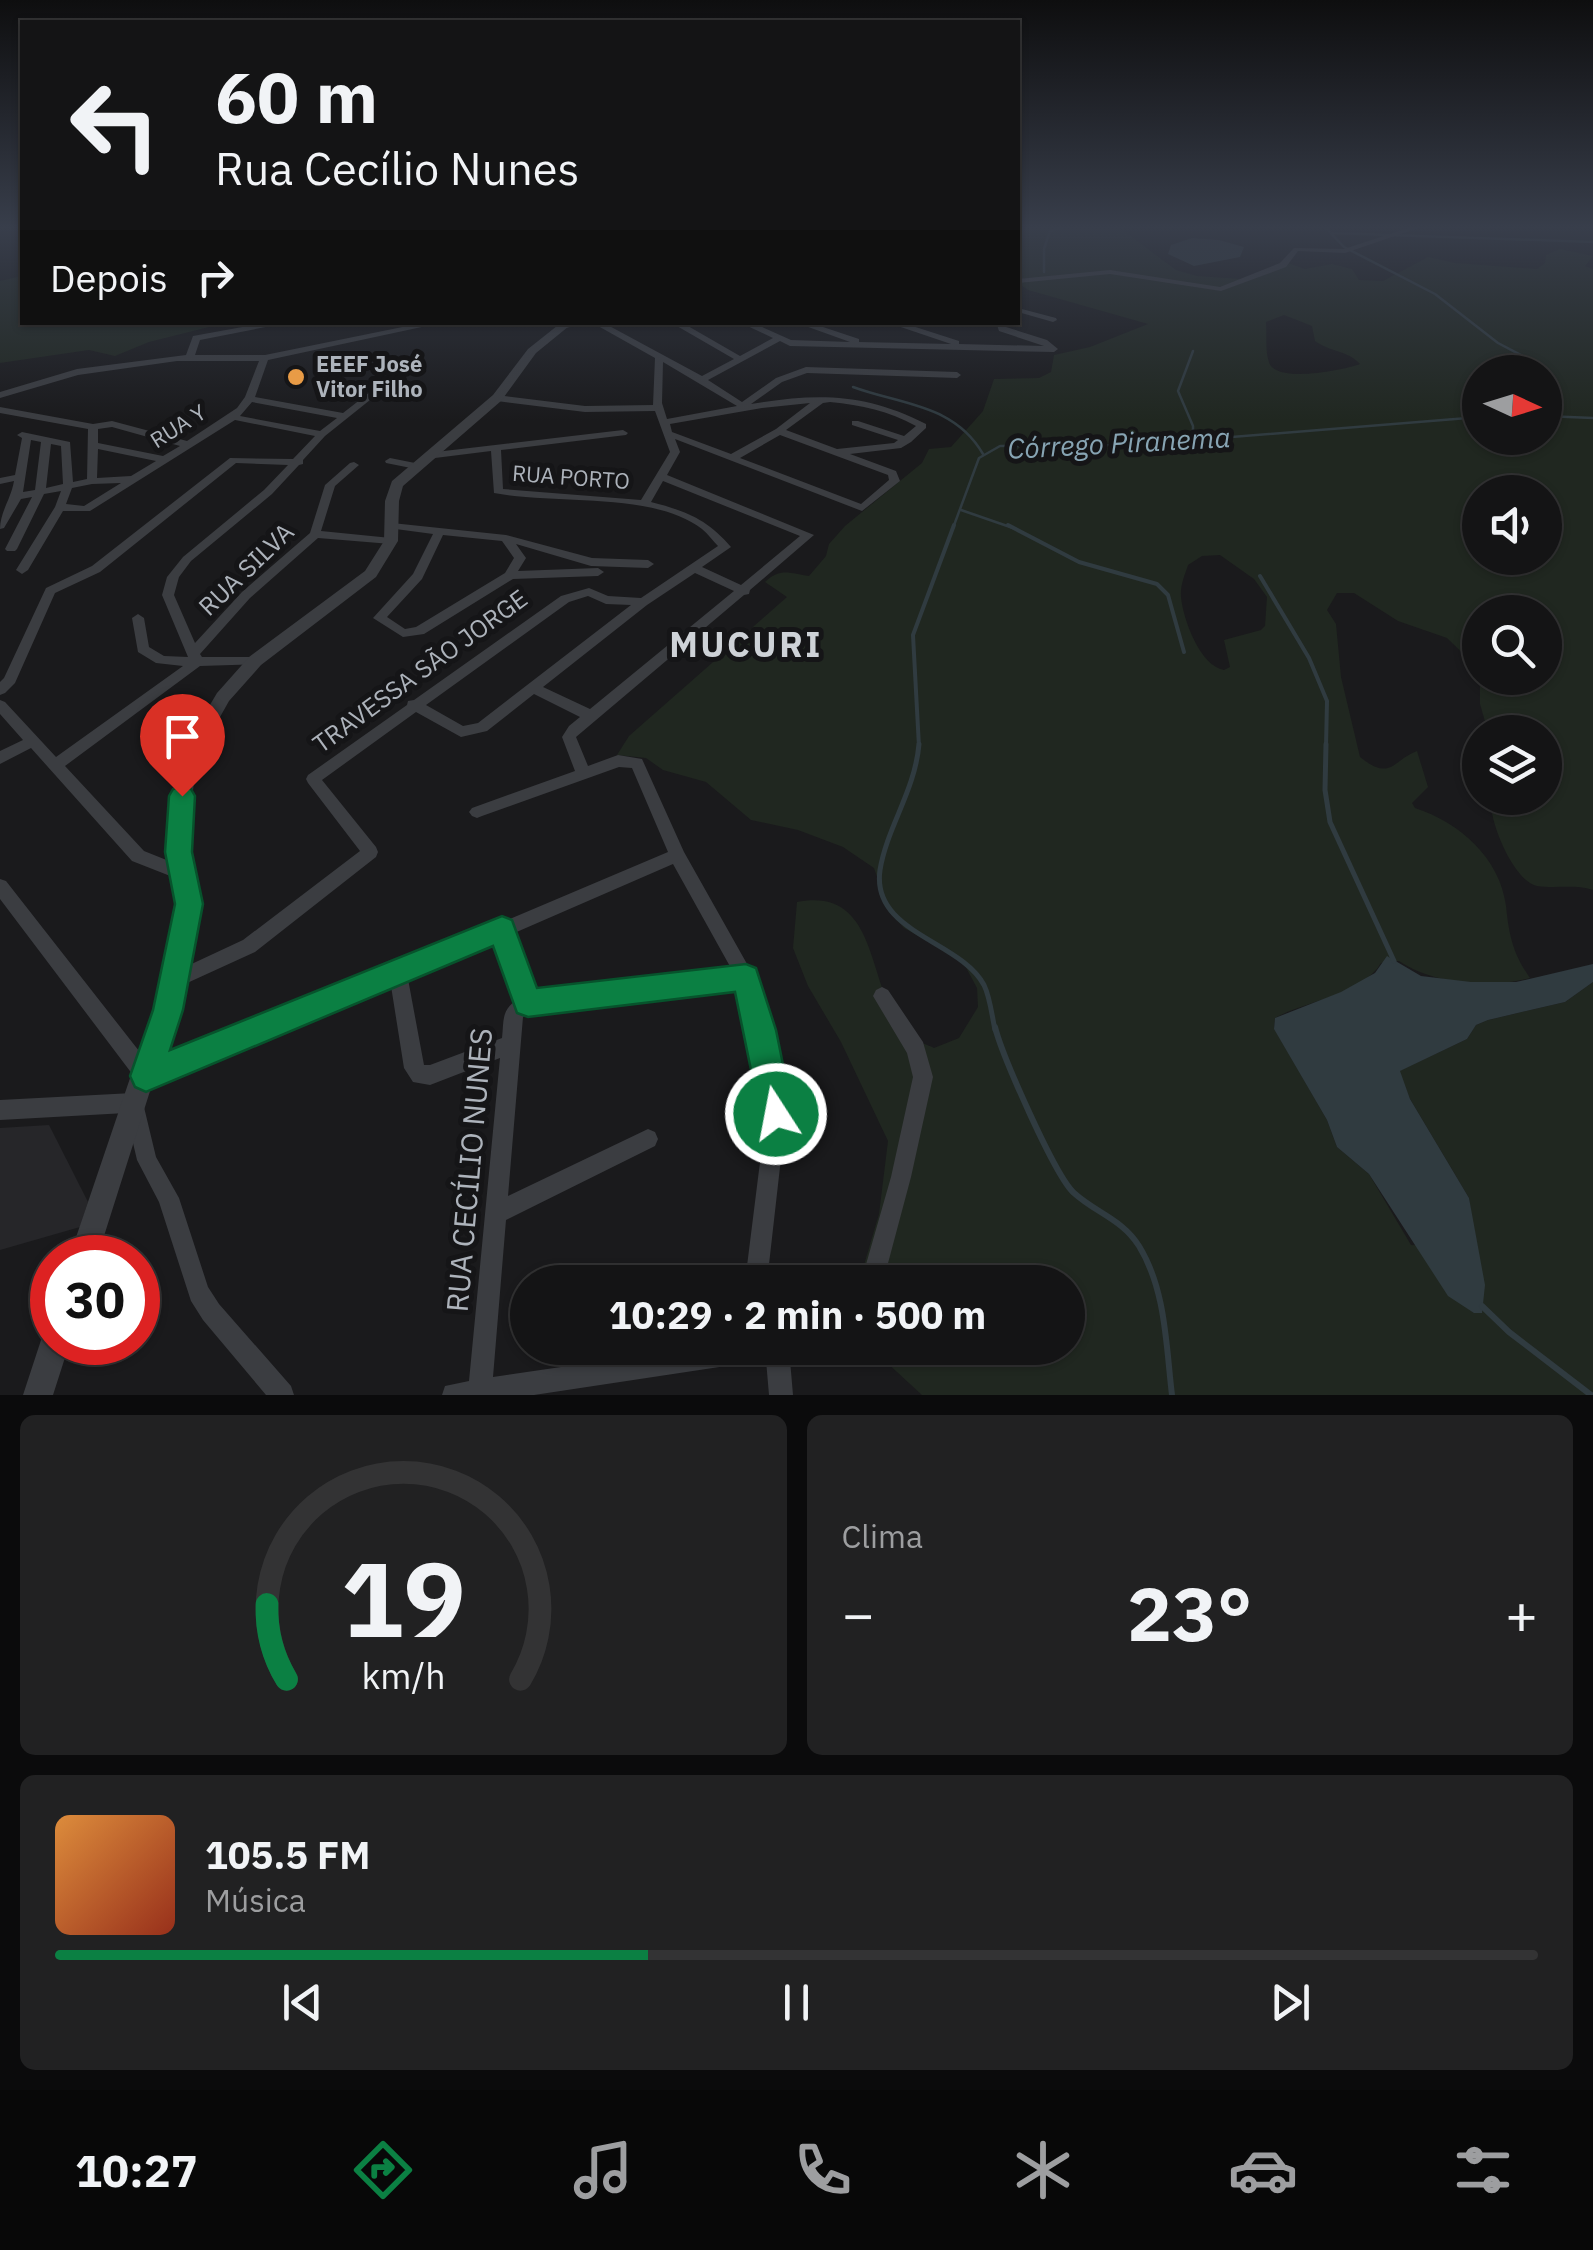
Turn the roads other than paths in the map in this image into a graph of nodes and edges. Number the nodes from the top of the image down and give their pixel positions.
1 (1020, 311) edge
2 (1053, 320) dead end
3 (271, 325) edge
4 (426, 325) edge
5 (567, 325) edge
6 (601, 325) edge
7 (679, 325) edge
8 (750, 325) edge
9 (807, 325) edge
10 (900, 325) edge
11 (1000, 325) edge
12 (778, 339) junction
13 (866, 345) junction
14 (977, 348) junction
15 (660, 356) junction
16 (190, 357) junction
17 (265, 358) junction
18 (738, 358) junction
19 (957, 375) dead end
20 (391, 380) dead end
21 (702, 380) junction
22 (0, 395) edge
23 (252, 398) junction
24 (496, 398) junction
25 (821, 400) junction
26 (744, 407) junction
27 (658, 408) junction
28 (0, 410) edge
29 (344, 416) junction
30 (233, 417) junction
31 (664, 422) junction
32 (855, 422) dead end
33 (93, 427) junction
34 (779, 431) junction
35 (623, 433) dead end
36 (322, 434) junction
37 (670, 434) junction
38 (46, 440) junction
39 (908, 440) junction
40 (186, 444) junction
41 (92, 445) junction
42 (496, 450) junction
43 (832, 452) junction
44 (732, 458) junction
45 (162, 459) junction
46 (390, 461) dead end
47 (422, 461) junction
48 (299, 462) junction
49 (228, 464) joint
50 (354, 466) dead end
51 (21, 477) junction
52 (662, 477) junction
53 (132, 478) junction
54 (0, 481) edge
55 (92, 481) junction
56 (68, 486) junction
57 (40, 492) junction
58 (17, 497) junction
59 (646, 502) junction
60 (60, 507) junction
61 (5, 511) edge
62 (0, 526) edge
63 (392, 526) junction
64 (440, 530) junction
65 (315, 534) junction
66 (506, 538) junction
67 (391, 541) junction
68 (11, 549) dead end
69 (648, 564) dead end
70 (594, 567) junction
71 (696, 569) junction
72 (22, 570) dead end
73 (510, 575) junction
74 (745, 591) junction
75 (589, 592) junction
76 (643, 602) junction
77 (138, 618) dead end
78 (195, 658) junction
79 (255, 661) junction
80 (534, 688) junction
81 (0, 690) edge
82 (0, 704) edge
83 (413, 704) junction
84 (591, 716) junction
85 (33, 741) junction
86 (0, 758) edge
87 (55, 765) junction
88 (583, 774) junction
89 (478, 812) dead end
90 (677, 855) junction
91 (183, 874) junction
92 (0, 886) edge
93 (502, 929) junction
94 (398, 975) junction
95 (746, 977) junction
96 (174, 981) junction
97 (882, 996) dead end
98 (528, 1003) junction
99 (512, 1044) junction
100 (146, 1076) junction
101 (133, 1103) junction
102 (0, 1110) edge
103 (648, 1139) dead end
104 (497, 1214) junction
105 (90, 1235) edge
106 (758, 1265) edge
107 (877, 1265) edge
108 (48, 1365) edge
109 (639, 1365) edge
110 (778, 1365) edge
111 (480, 1388) junction
112 (38, 1395) edge
113 (282, 1395) edge
114 (454, 1395) edge
115 (781, 1395) edge

1 - 2 street
3 - 16 street
4 - 17 street
5 - 24 street
6 - 15 street
7 - 18 street
8 - 12 street
9 - 13 street
10 - 14 street
11 - 14 street
12 - 13 street
12 - 18 street
13 - 14 street
15 - 21 street
15 - 27 street
16 - 17 street
16 - 22 street
17 - 23 street, RUA Y
18 - 21 street
19 - 26 street
20 - 29 street
21 - 26 street
23 - 29 street
23 - 30 street, RUA Y
24 - 27 street
24 - 47 street
25 - 26 street
25 - 34 street
25 - 39 street
26 - 31 street
27 - 31 street
28 - 33 street
29 - 36 street
30 - 36 street
30 - 40 street, RUA Y
31 - 37 street
32 - 39 street
33 - 40 street
33 - 41 street
34 - 43 street
34 - 44 street
35 - 42 street
36 - 48 street
37 - 44 street
37 - 52 street
38 - 51 street
38 - 56 street
38 - 57 street
39 - 43 street
40 - 45 street, RUA Y
41 - 45 street
41 - 55 street
42 - 47 street
42 - 59 street, RUA PORTO
43 - 44 street
45 - 53 street, RUA Y
46 - 47 street
47 - 63 street
48 - 49 street
48 - 78 street
49 - 81 street
50 - 65 street, RUA SILVA
51 - 54 street
51 - 58 street
52 - 59 street
52 - 74 street
53 - 55 street
53 - 60 street, RUA Y
55 - 56 street
56 - 57 street
56 - 60 street
57 - 58 street
57 - 68 street
58 - 61 street
59 - 71 street, RUA PORTO
60 - 72 street
61 - 62 street
63 - 64 street
63 - 67 street
64 - 66 street
64 - 73 street
65 - 67 street
65 - 78 street, RUA SILVA
66 - 70 street
66 - 73 street
67 - 79 street
69 - 70 street
70 - 73 street
70 - 75 street
71 - 74 street
71 - 76 street
74 - 84 street
75 - 76 street
75 - 83 street, TRAVESSA SÃO JORGE
76 - 80 street
77 - 78 street
78 - 79 street
78 - 87 street, RUA SILVA
79 - 91 street
80 - 83 street
80 - 84 street
82 - 85 street
83 - 96 street, TRAVESSA SÃO JORGE
84 - 88 street
85 - 86 street
85 - 87 street
87 - 91 street
88 - 89 street
88 - 90 street
90 - 93 street
90 - 95 street
91 - 96 street
92 - 100 street
93 - 94 street
93 - 98 street
94 - 99 street
94 - 100 street
95 - 98 street
95 - 106 street
96 - 100 street
97 - 107 street
98 - 99 street, RUA CECÍLIO NUNES
99 - 104 street, RUA CECÍLIO NUNES
100 - 101 street
101 - 102 street
101 - 105 street
101 - 113 street
103 - 104 street
104 - 111 street, RUA CECÍLIO NUNES
108 - 112 street
109 - 111 street
110 - 115 street
111 - 114 street

